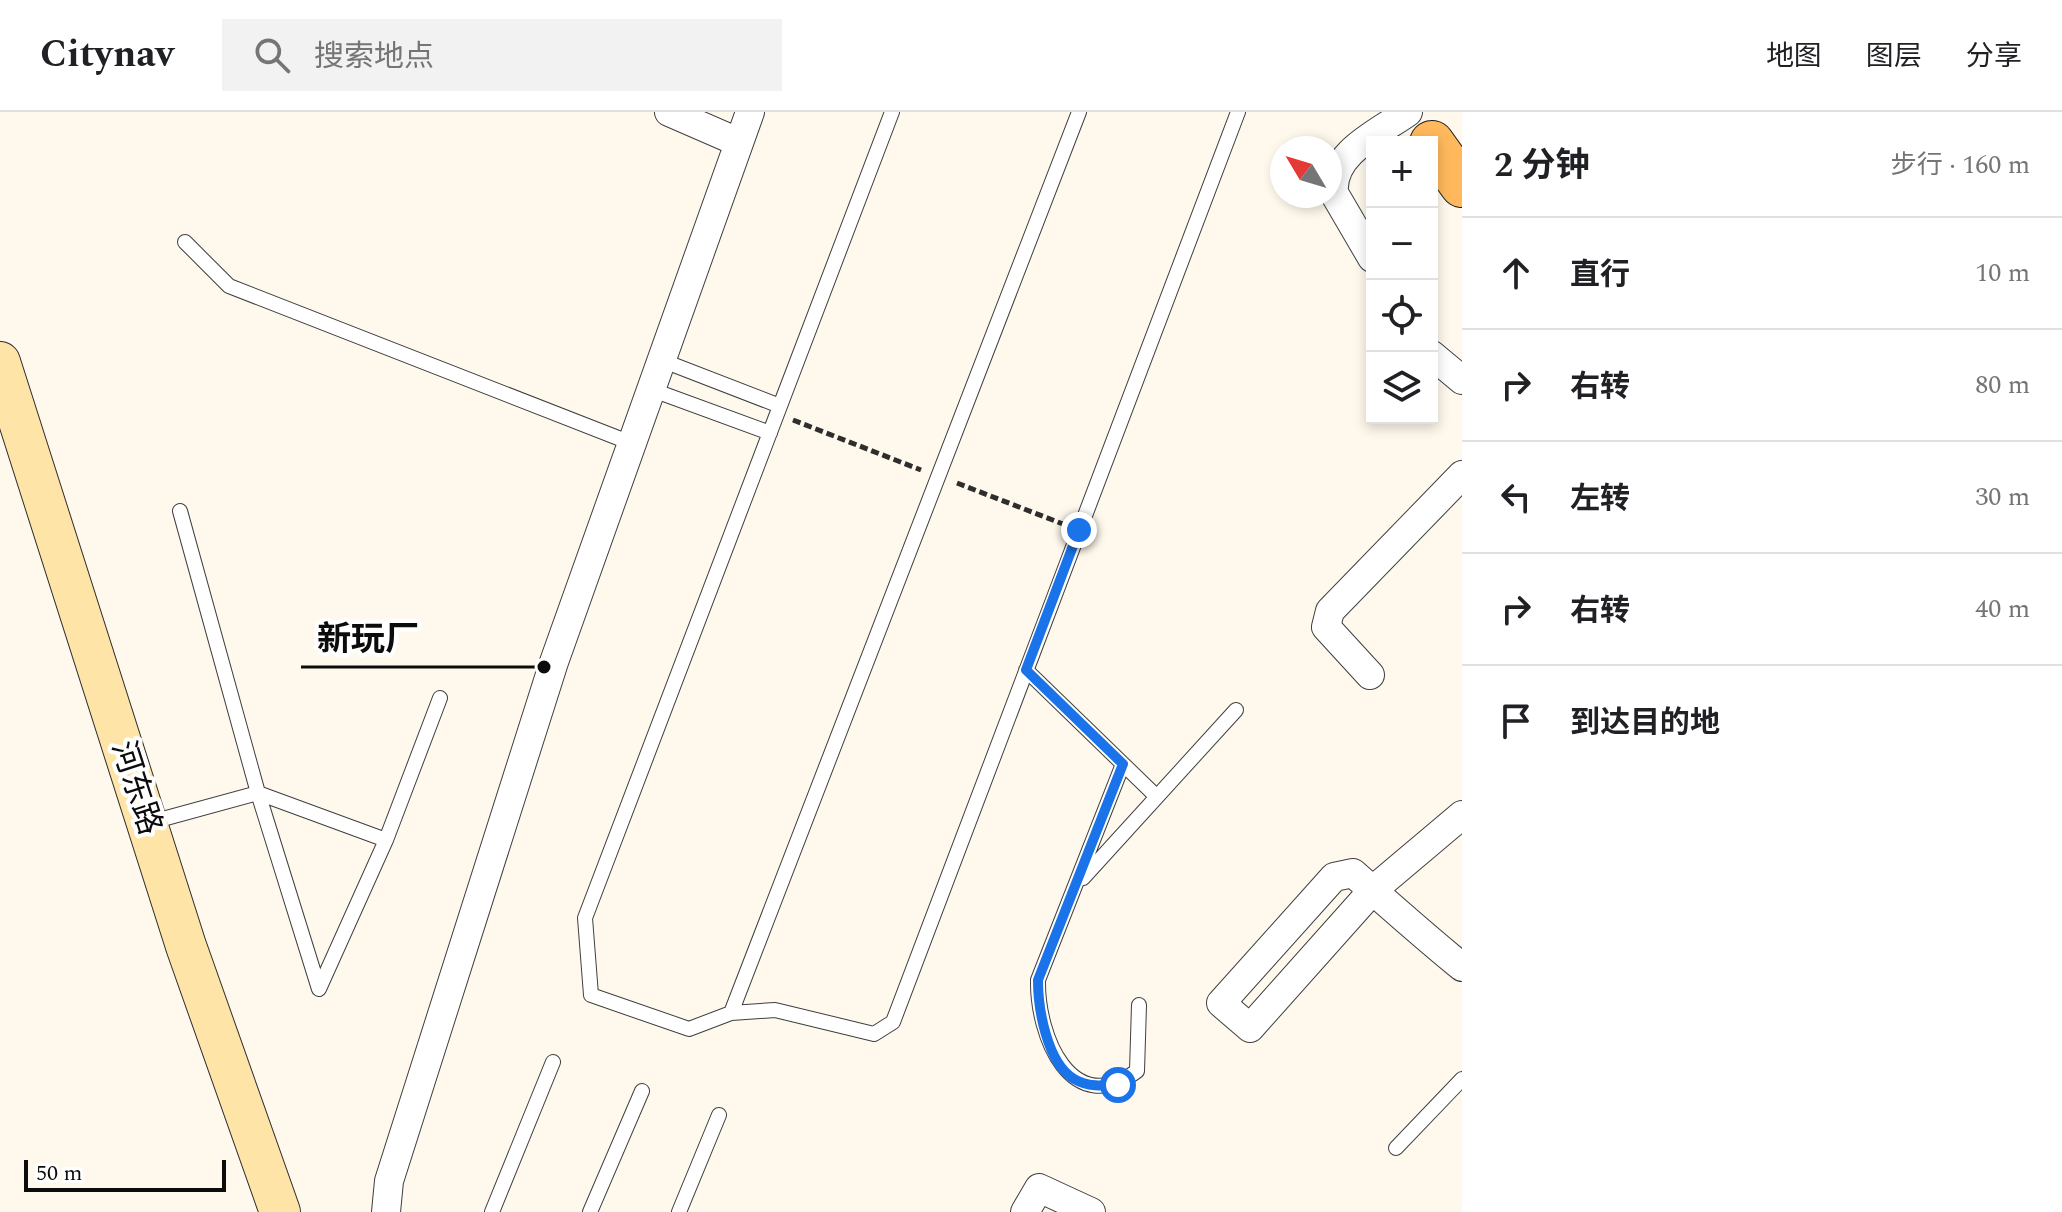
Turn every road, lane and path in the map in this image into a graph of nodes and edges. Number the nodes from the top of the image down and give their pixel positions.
1 (669, 112) edge
2 (750, 112) edge
3 (892, 112) edge
4 (1079, 112) edge
5 (1238, 112) edge
6 (1410, 112) edge
7 (1427, 136) edge
8 (738, 142) junction
9 (1438, 151) edge
10 (1462, 185) edge
11 (185, 242) dead end
12 (1366, 248) edge
13 (661, 360) junction
14 (1438, 360) edge
15 (0, 362) edge
16 (1462, 380) edge
17 (650, 389) junction
18 (780, 406) junction
19 (770, 433) junction
20 (631, 443) junction
21 (1462, 475) edge
22 (180, 511) dead end
23 (1026, 670) junction
24 (1370, 675) dead end
25 (440, 698) dead end
26 (1236, 710) dead end
27 (1123, 764) junction
28 (258, 793) junction
29 (1156, 796) junction
30 (1462, 815) edge
31 (148, 824) junction
32 (386, 840) junction
33 (1075, 887) junction
34 (1373, 890) junction
35 (1462, 967) edge
36 (1139, 1005) dead end
37 (731, 1013) junction
38 (553, 1062) dead end
39 (1462, 1079) edge
40 (642, 1091) dead end
41 (719, 1115) dead end
42 (1396, 1148) dead end
43 (280, 1212) edge
44 (386, 1212) edge
45 (492, 1212) edge
46 (590, 1212) edge
47 (679, 1212) edge
48 (1025, 1212) edge
49 (1091, 1212) edge

1 - 8 street
2 - 8 street
3 - 18 lane
4 - 37 lane
5 - 23 lane
6 - 7 main road
6 - 12 street
8 - 13 street
9 - 10 main road
11 - 20 lane
13 - 17 street
13 - 18 lane
14 - 16 street
15 - 31 main road, 河东路
17 - 19 lane
17 - 20 street
18 - 19 lane
19 - 37 lane
20 - 44 street
21 - 24 street
22 - 28 lane
23 - 27 lane
23 - 37 lane
25 - 32 lane
26 - 29 lane
27 - 29 lane
27 - 33 lane
28 - 31 lane
28 - 32 lane
28 - 32 lane
29 - 33 lane
30 - 34 street
31 - 43 main road, 河东路
33 - 36 lane
34 - 34 street
34 - 35 street
38 - 45 lane
39 - 42 lane
40 - 46 lane
41 - 47 lane
48 - 49 street

